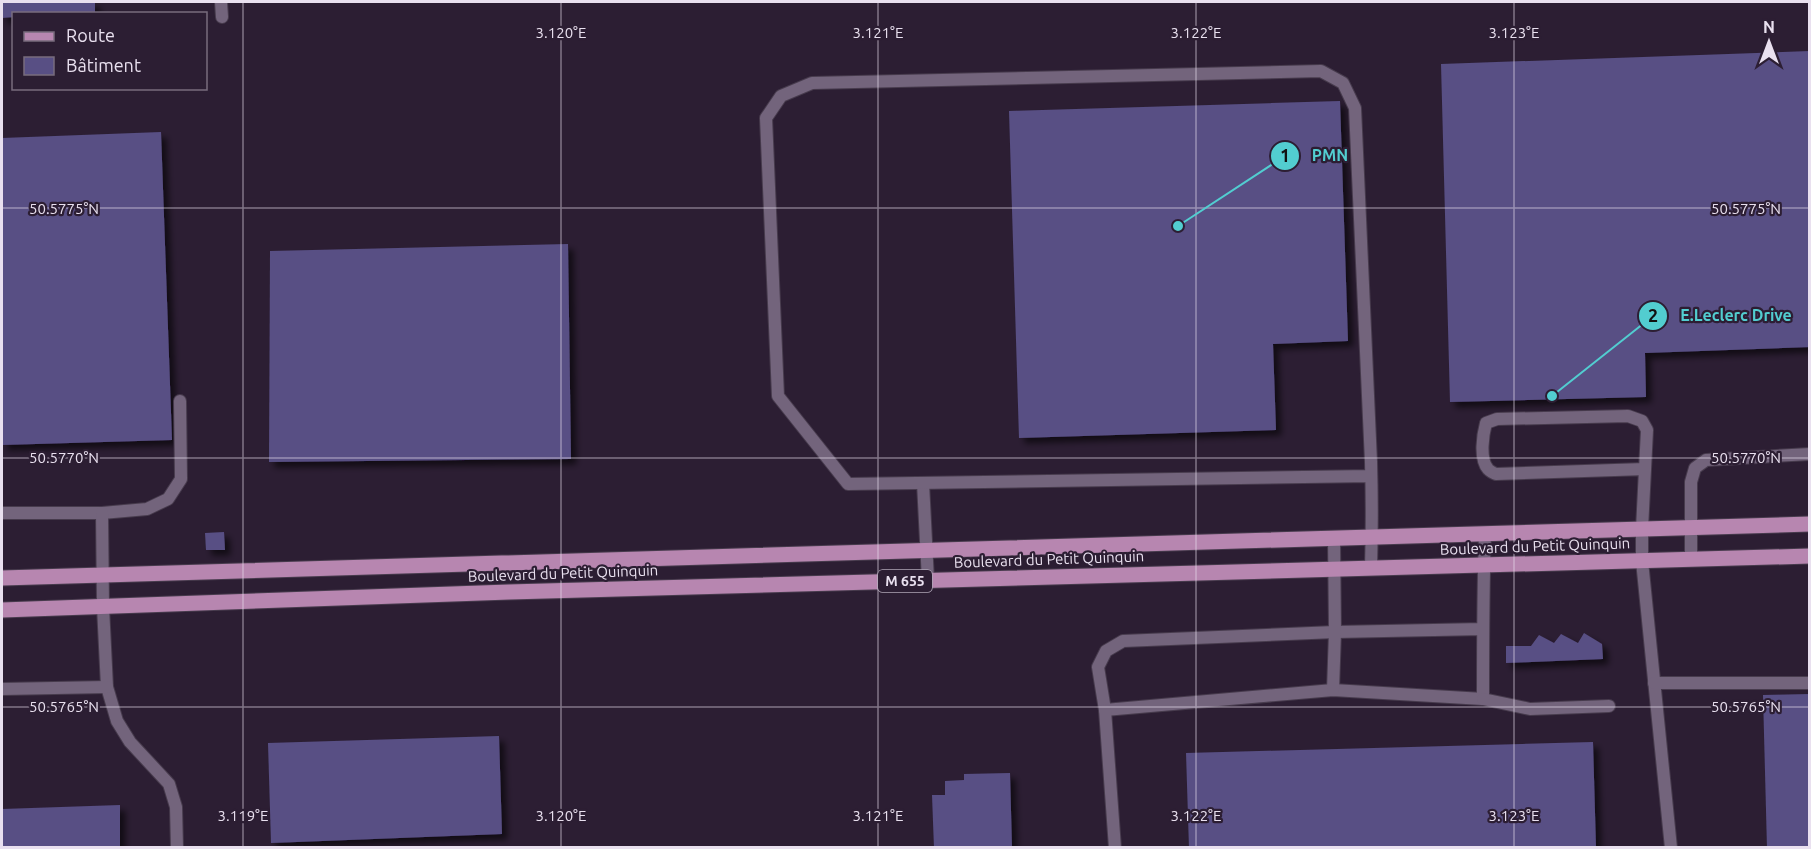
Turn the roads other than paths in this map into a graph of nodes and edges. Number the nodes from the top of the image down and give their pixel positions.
1 (221, 2) edge
2 (222, 17) dead end
3 (180, 401) dead end
4 (1809, 454) edge
5 (1645, 469) junction
6 (1371, 476) junction
7 (922, 483) junction
8 (2, 513) edge
9 (102, 513) junction
10 (1809, 524) edge
11 (1690, 528) junction
12 (1642, 529) junction
13 (1485, 534) junction
14 (1372, 537) junction
15 (1334, 538) junction
16 (927, 550) junction
17 (1809, 556) edge
18 (1690, 560) junction
19 (1642, 561) junction
20 (1484, 565) junction
21 (1371, 568) junction
22 (1335, 569) junction
23 (102, 575) junction
24 (2, 578) edge
25 (928, 580) junction
26 (103, 607) junction
27 (2, 610) edge
28 (1483, 629) junction
29 (1335, 632) junction
30 (1809, 682) edge
31 (1654, 683) junction
32 (107, 687) junction
33 (2, 689) edge
34 (1333, 690) junction
35 (1483, 699) junction
36 (1609, 706) dead end
37 (1105, 710) junction
38 (177, 848) edge
39 (1115, 848) edge
40 (1671, 848) edge

1 - 2 lane
3 - 9 lane
4 - 11 lane
5 - 5 lane
5 - 12 lane
6 - 7 lane
6 - 7 lane
6 - 14 lane
7 - 16 lane
8 - 9 lane
9 - 23 lane
10 - 11 main road, Boulevard du Petit Quinquin / M 655
11 - 12 main road, Boulevard du Petit Quinquin / M 655
11 - 18 lane
12 - 13 main road, Boulevard du Petit Quinquin / M 655
12 - 19 lane
13 - 14 main road, Boulevard du Petit Quinquin / M 655
13 - 20 lane
14 - 15 main road, Boulevard du Petit Quinquin / M 655
14 - 21 lane
15 - 16 main road, Boulevard du Petit Quinquin / M 655
15 - 22 lane
16 - 23 main road, Boulevard du Petit Quinquin / M 655
16 - 25 lane
17 - 18 main road, Boulevard du Petit Quinquin / M 655
18 - 19 main road, Boulevard du Petit Quinquin / M 655
19 - 20 main road, Boulevard du Petit Quinquin / M 655
19 - 31 lane
20 - 21 main road, Boulevard du Petit Quinquin / M 655
20 - 28 lane
21 - 22 main road, Boulevard du Petit Quinquin / M 655
22 - 25 main road, Boulevard du Petit Quinquin / M 655
22 - 29 lane
23 - 24 main road, Boulevard du Petit Quinquin / M 655
23 - 26 lane
25 - 26 main road, Boulevard du Petit Quinquin / M 655
26 - 27 main road, Boulevard du Petit Quinquin / M 655
26 - 32 lane
28 - 29 lane
28 - 35 lane
29 - 34 lane
29 - 37 lane
30 - 31 lane
31 - 40 lane
32 - 33 lane
32 - 38 lane
34 - 35 lane
34 - 37 lane
35 - 36 lane
37 - 39 lane

